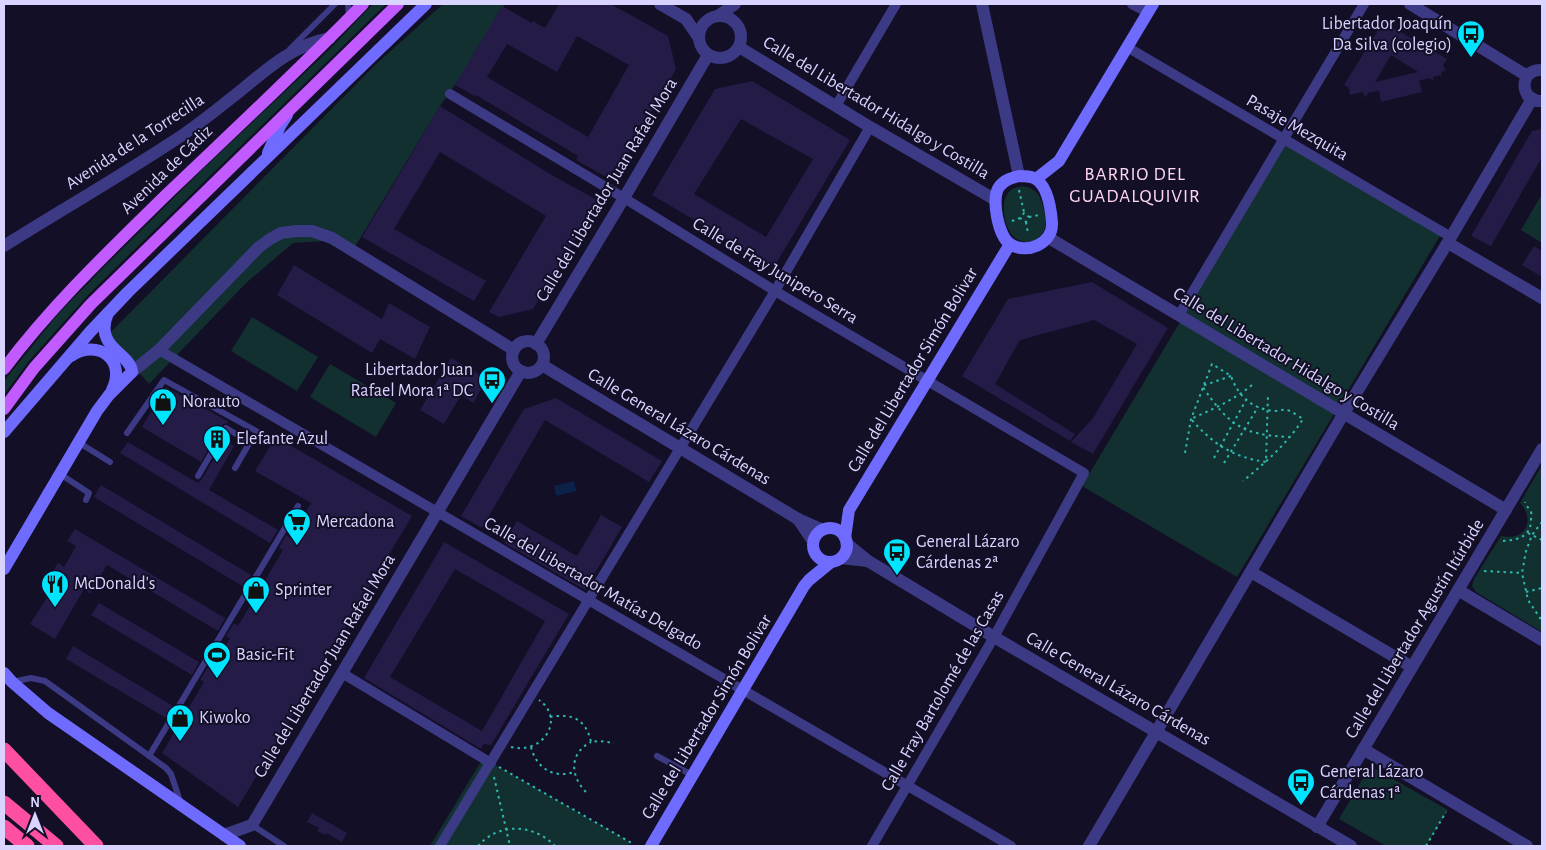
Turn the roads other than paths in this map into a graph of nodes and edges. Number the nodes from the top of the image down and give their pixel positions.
1 (335, 4) edge
2 (348, 4) edge
3 (363, 4) edge
4 (398, 4) edge
5 (426, 4) edge
6 (660, 4) edge
7 (674, 4) edge
8 (735, 4) edge
9 (896, 4) edge
10 (982, 4) edge
11 (1132, 4) edge
12 (1364, 4) edge
13 (1410, 4) edge
14 (1150, 8) edge
15 (348, 18) junction
16 (713, 18) junction
17 (737, 24) junction
18 (330, 38) junction
19 (699, 38) junction
20 (739, 47) junction
21 (1127, 47) junction
22 (708, 55) junction
23 (280, 59) junction
24 (1542, 70) edge
25 (1527, 76) junction
26 (305, 93) junction
27 (450, 94) dead end
28 (1537, 100) edge
29 (836, 106) junction
30 (870, 127) junction
31 (1283, 138) junction
32 (265, 160) junction
33 (1036, 179) junction
34 (1019, 181) junction
35 (624, 198) junction
36 (994, 198) junction
37 (1049, 238) junction
38 (1449, 240) junction
39 (1010, 244) junction
40 (4, 246) edge
41 (775, 291) junction
42 (1542, 298) edge
43 (108, 313) junction
44 (1179, 316) junction
45 (536, 344) junction
46 (163, 346) junction
47 (514, 350) junction
48 (118, 360) junction
49 (63, 362) junction
50 (542, 365) junction
51 (4, 369) edge
52 (521, 371) junction
53 (131, 373) junction
54 (927, 381) junction
55 (109, 395) junction
56 (4, 409) edge
57 (1344, 414) junction
58 (4, 432) edge
59 (126, 433) dead end
60 (267, 437) dead end
61 (78, 442) junction
62 (680, 449) junction
63 (1542, 449) edge
64 (110, 462) dead end
65 (235, 468) dead end
66 (1084, 473) joint
67 (60, 474) junction
68 (198, 476) dead end
69 (86, 500) dead end
70 (298, 506) dead end
71 (1506, 510) junction
72 (437, 512) junction
73 (848, 514) junction
74 (798, 519) junction
75 (826, 529) junction
76 (846, 541) junction
77 (814, 546) junction
78 (836, 560) junction
79 (868, 560) junction
80 (4, 568) edge
81 (1252, 572) junction
82 (809, 580) junction
83 (1458, 590) junction
84 (589, 600) junction
85 (994, 637) junction
86 (1542, 640) edge
87 (1412, 667) junction
88 (342, 673) junction
89 (8, 677) edge
90 (743, 690) junction
91 (1156, 731) junction
92 (1363, 749) junction
93 (4, 750) edge
94 (149, 756) junction
95 (657, 756) dead end
96 (491, 762) junction
97 (692, 775) junction
98 (908, 786) junction
99 (4, 803) edge
100 (182, 807) junction
101 (252, 825) junction
102 (1317, 826) junction
103 (4, 827) edge
104 (224, 835) junction
105 (27, 846) edge
106 (56, 846) edge
107 (96, 846) edge
108 (240, 846) edge
109 (284, 846) edge
110 (440, 846) edge
111 (651, 846) edge
112 (872, 846) edge
113 (1011, 846) edge
114 (1089, 846) edge
115 (1350, 846) edge
116 (1527, 846) edge

1 - 23 lane
2 - 15 lane
3 - 15 main road, Avenida de Cádiz
4 - 26 main road
5 - 32 main road
6 - 19 street
7 - 16 street
8 - 16 street
8 - 17 street
9 - 29 street
10 - 34 street
11 - 14 street
12 - 31 street
13 - 25 street
14 - 21 main road
15 - 18 main road, Avenida de Cádiz
16 - 17 street
16 - 19 street
17 - 20 street
18 - 23 street, Avenida de la Torrecilla
18 - 51 main road, Avenida de Cádiz
19 - 22 street
20 - 22 street
20 - 29 street, Calle del Libertador Hidalgo y Costilla
21 - 31 street, Pasaje Mezquita
21 - 33 main road
22 - 35 street, Calle del Libertador Juan Rafael Mora
23 - 40 street, Avenida de la Torrecilla
24 - 25 street
25 - 28 street
26 - 32 main road
26 - 56 main road
27 - 35 street, Calle de Fray Junipero Serra
28 - 38 street
29 - 30 street, Calle del Libertador Hidalgo y Costilla
30 - 36 street, Calle del Libertador Hidalgo y Costilla
30 - 41 street
31 - 38 street, Pasaje Mezquita
31 - 44 street
32 - 43 main road
33 - 34 main road
33 - 37 main road
34 - 36 main road
35 - 41 street, Calle de Fray Junipero Serra
35 - 45 street, Calle del Libertador Juan Rafael Mora
36 - 39 main road
37 - 39 main road
37 - 44 street, Calle del Libertador Hidalgo y Costilla
38 - 42 street
38 - 57 street
39 - 54 main road, Calle del Libertador Simón Bolivar
41 - 54 street, Calle de Fray Junipero Serra
41 - 62 street
43 - 48 main road
43 - 49 main road
44 - 57 street, Calle del Libertador Hidalgo y Costilla
45 - 47 street
45 - 50 street
46 - 47 street
46 - 48 street
46 - 53 street
46 - 72 street, Calle del Libertador Matías Delgado
47 - 52 street
48 - 49 main road
48 - 53 main road
48 - 55 main road
49 - 58 main road
50 - 52 street
50 - 62 street, Calle General Lázaro Cárdenas
52 - 72 street, Calle del Libertador Juan Rafael Mora
53 - 55 main road
54 - 66 street, Calle de Fray Junipero Serra
54 - 73 main road, Calle del Libertador Simón Bolivar
55 - 61 main road
57 - 71 street, Calle del Libertador Hidalgo y Costilla
57 - 81 street
59 - 60 lane
61 - 64 lane
61 - 67 main road
62 - 74 street, Calle General Lázaro Cárdenas
62 - 84 street
63 - 71 street, Calle del Libertador Agustín Itúrbide
65 - 68 lane
66 - 85 street, Calle Fray Bartolomé de las Casas
67 - 69 lane
67 - 80 main road
70 - 94 lane
71 - 83 street, Calle del Libertador Agustín Itúrbide
72 - 84 street, Calle del Libertador Matías Delgado
72 - 88 street, Calle del Libertador Juan Rafael Mora
73 - 75 main road, Calle del Libertador Simón Bolivar
73 - 76 main road, Calle del Libertador Simón Bolivar
74 - 75 street, Calle General Lázaro Cárdenas
74 - 77 street, Calle General Lázaro Cárdenas
75 - 76 main road
75 - 77 main road
76 - 78 main road
76 - 79 street, Calle General Lázaro Cárdenas
77 - 78 main road
77 - 82 main road, Calle del Libertador Simón Bolivar
78 - 79 street, Calle General Lázaro Cárdenas
78 - 82 main road, Calle del Libertador Simón Bolivar
79 - 85 street, Calle General Lázaro Cárdenas
81 - 87 street
81 - 91 street
82 - 90 main road, Calle del Libertador Simón Bolivar
83 - 86 street
83 - 87 street, Calle del Libertador Agustín Itúrbide
84 - 90 street, Calle del Libertador Matías Delgado
84 - 96 street
85 - 91 street, Calle General Lázaro Cárdenas
85 - 98 street, Calle Fray Bartolomé de las Casas
87 - 92 street, Calle del Libertador Agustín Itúrbide
88 - 96 street
88 - 101 street, Calle del Libertador Juan Rafael Mora
89 - 94 lane
89 - 100 main road
90 - 97 main road, Calle del Libertador Simón Bolivar
90 - 98 street, Calle del Libertador Matías Delgado
91 - 102 street, Calle General Lázaro Cárdenas
91 - 114 street
92 - 102 street, Calle del Libertador Agustín Itúrbide
92 - 116 street
93 - 107 highway
94 - 100 lane
95 - 97 lane
96 - 110 street
97 - 111 main road, Calle del Libertador Simón Bolivar
98 - 112 street, Calle Fray Bartolomé de las Casas
98 - 113 street, Calle del Libertador Matías Delgado
99 - 106 highway
100 - 104 main road
101 - 104 street
101 - 109 lane
102 - 115 street, Calle General Lázaro Cárdenas
103 - 105 highway
104 - 108 main road

